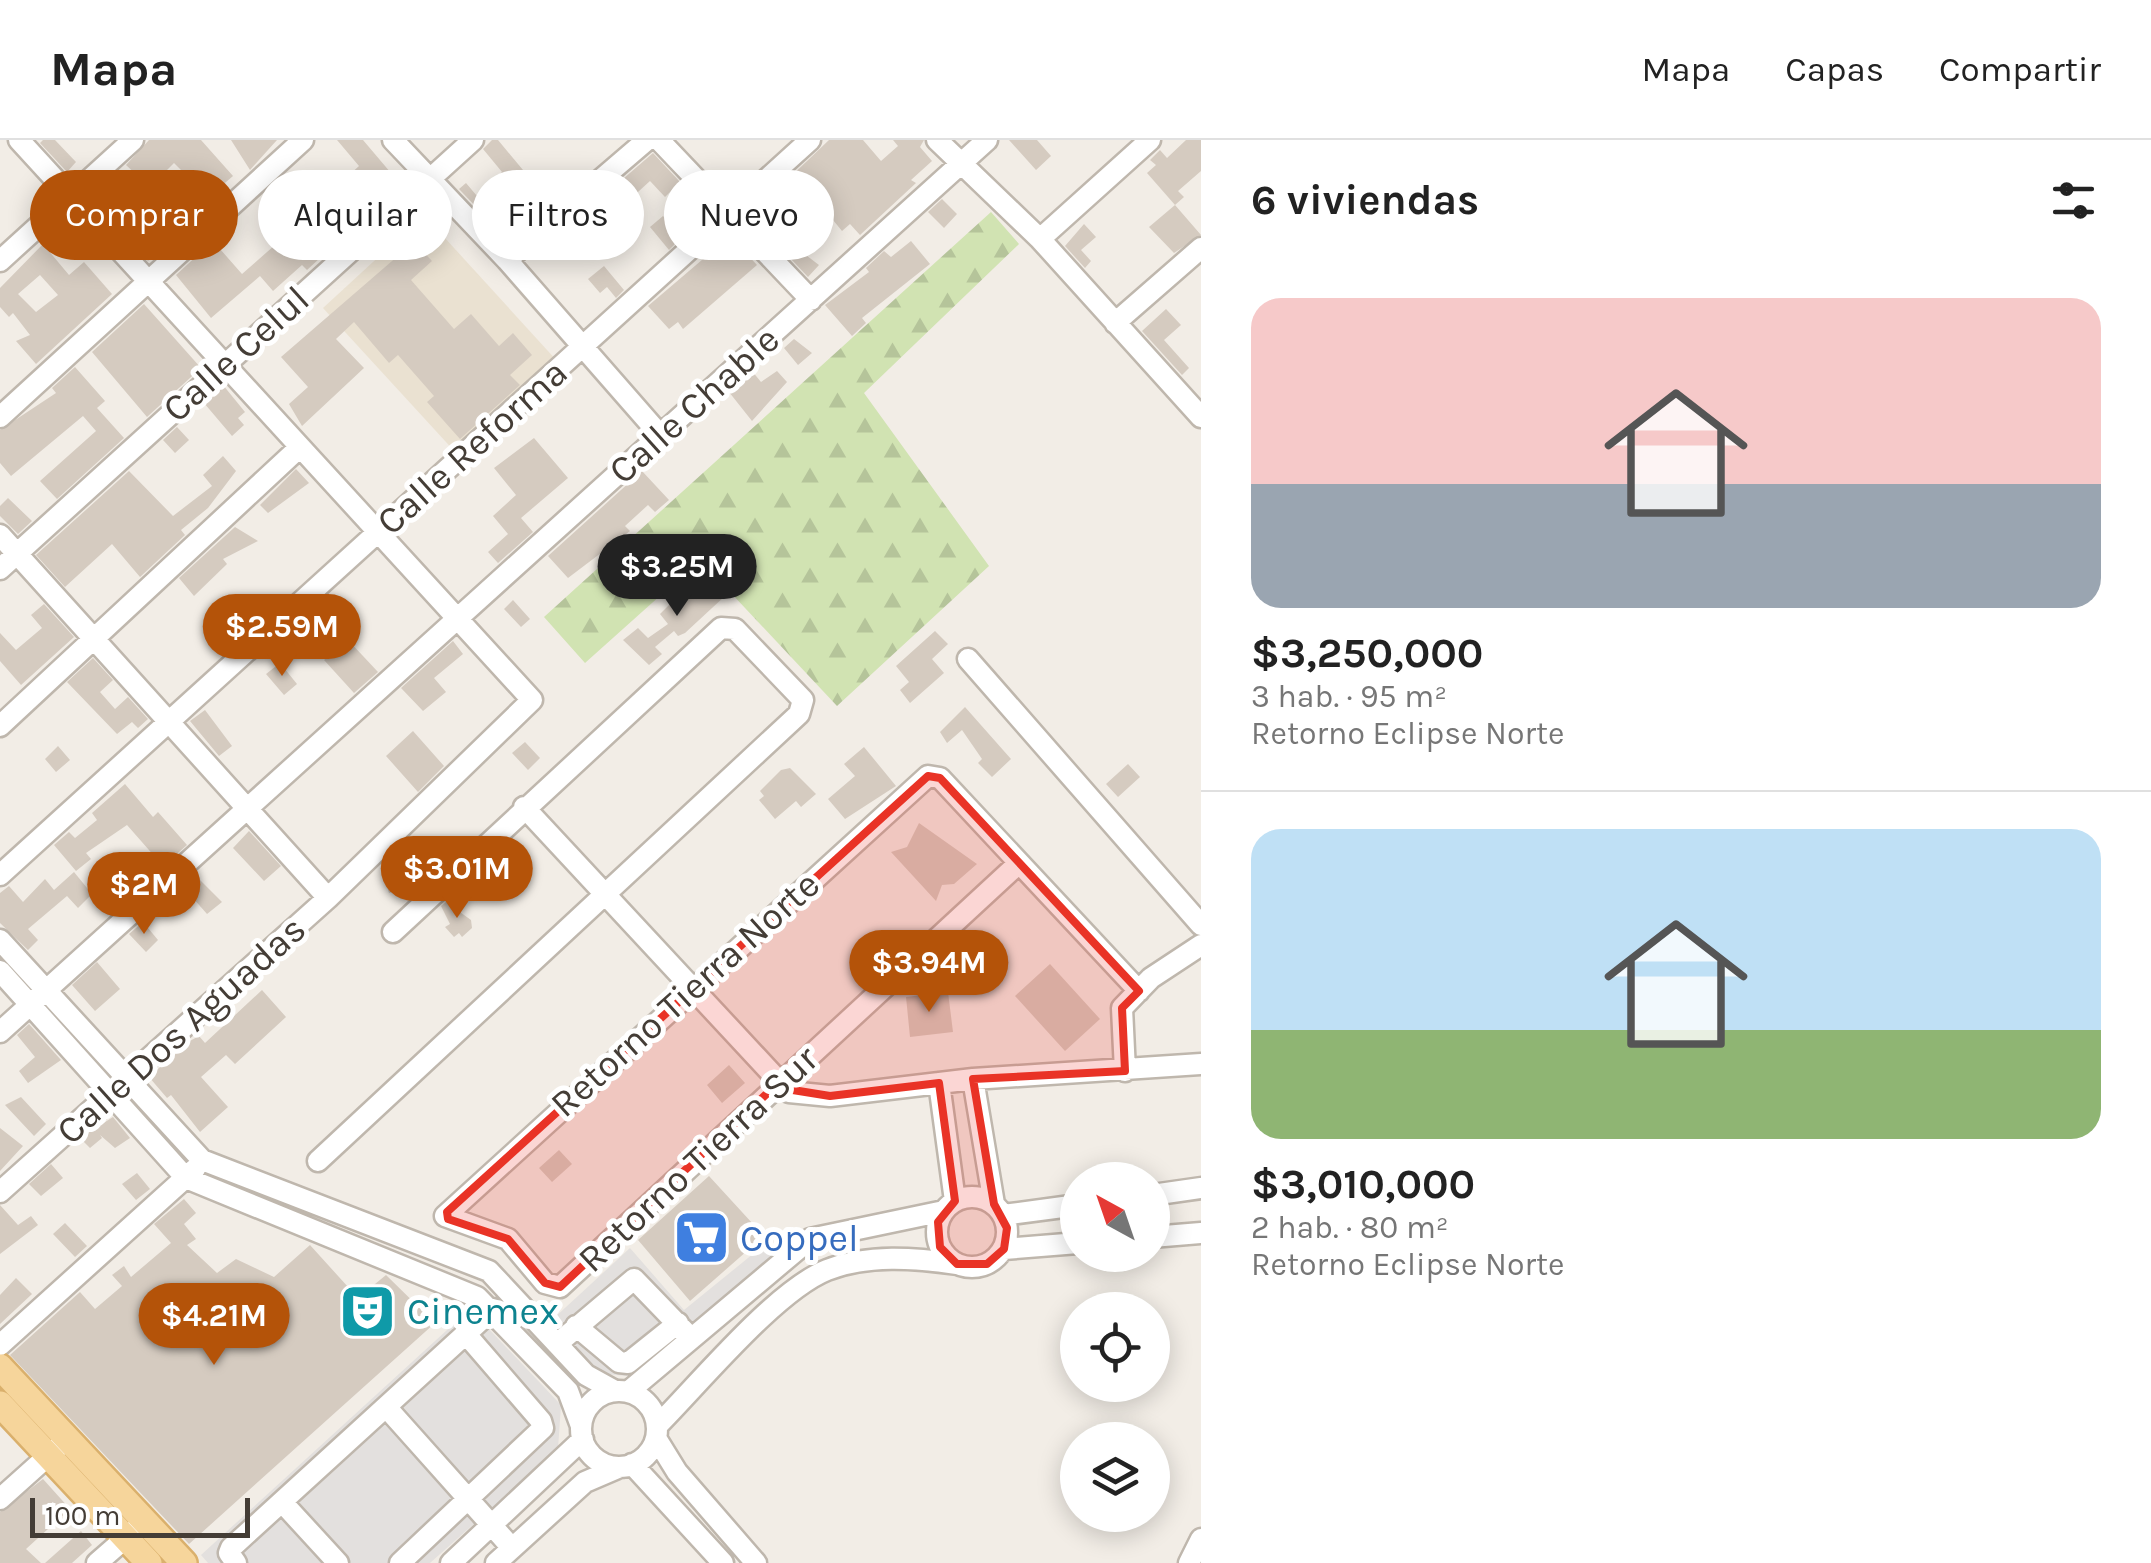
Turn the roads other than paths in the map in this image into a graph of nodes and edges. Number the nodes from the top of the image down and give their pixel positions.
1 (19, 140) edge
2 (133, 140) edge
3 (303, 140) edge
4 (394, 140) edge
5 (473, 140) edge
6 (647, 140) edge
7 (659, 140) edge
8 (810, 140) edge
9 (937, 140) edge
10 (987, 140) edge
11 (1150, 140) edge
12 (960, 165) junction
13 (46, 170) edge
14 (100, 170) edge
15 (420, 170) edge
16 (439, 170) edge
17 (612, 170) edge
18 (688, 170) edge
19 (777, 170) edge
20 (452, 204) edge
21 (472, 225) edge
22 (30, 234) edge
23 (1040, 240) junction
24 (1201, 248) edge
25 (130, 260) edge
26 (340, 260) edge
27 (507, 260) edge
28 (678, 260) edge
29 (774, 260) edge
30 (0, 261) edge
31 (150, 282) junction
32 (811, 300) junction
33 (1115, 323) junction
34 (582, 347) junction
35 (225, 364) junction
36 (1200, 413) edge
37 (0, 417) edge
38 (661, 436) junction
39 (300, 447) junction
40 (378, 531) junction
41 (0, 535) edge
42 (17, 554) junction
43 (0, 570) edge
44 (458, 617) junction
45 (96, 640) junction
46 (968, 658) dead end
47 (169, 722) junction
48 (0, 726) edge
49 (246, 808) junction
50 (524, 808) junction
51 (1019, 863) junction
52 (0, 874) edge
53 (604, 894) junction
54 (328, 898) junction
55 (1201, 926) edge
56 (393, 932) dead end
57 (0, 940) edge
58 (1201, 944) edge
59 (0, 971) edge
60 (692, 988) junction
61 (1139, 991) junction
62 (37, 997) junction
63 (0, 1032) edge
64 (1201, 1064) edge
65 (1125, 1070) junction
66 (126, 1077) junction
67 (973, 1080) junction
68 (780, 1082) junction
69 (939, 1083) junction
70 (108, 1093) junction
71 (202, 1160) junction
72 (318, 1161) dead end
73 (186, 1178) junction
74 (1201, 1188) edge
75 (0, 1192) edge
76 (1170, 1192) edge
77 (1060, 1205) edge
78 (950, 1206) junction
79 (998, 1209) junction
80 (1201, 1234) edge
81 (1170, 1237) edge
82 (1060, 1245) edge
83 (1004, 1250) junction
84 (958, 1264) junction
85 (552, 1288) joint
86 (493, 1309) junction
87 (576, 1326) junction
88 (685, 1331) junction
89 (465, 1333) junction
90 (556, 1344) junction
91 (0, 1345) edge
92 (0, 1366) edge
93 (622, 1392) junction
94 (0, 1404) edge
95 (386, 1408) junction
96 (656, 1432) junction
97 (582, 1433) junction
98 (58, 1447) junction
99 (626, 1465) junction
100 (0, 1499) edge
101 (469, 1499) junction
102 (282, 1502) junction
103 (146, 1522) junction
104 (492, 1525) junction
105 (125, 1538) junction
106 (1201, 1540) edge
107 (504, 1556) edge
108 (1187, 1562) edge
109 (97, 1563) edge
110 (148, 1563) edge
111 (184, 1563) edge
112 (236, 1563) edge
113 (338, 1563) edge
114 (400, 1563) edge
115 (451, 1563) edge
116 (723, 1563) edge
117 (756, 1563) edge

1 - 13 street
2 - 14 street
3 - 31 street
4 - 15 street
5 - 16 street, Calle Celul
6 - 17 street
7 - 18 street
8 - 19 street, Calle Reforma
9 - 12 street
10 - 12 street, Calle Chable
11 - 23 street
12 - 23 street
12 - 32 street, Calle Chable
20 - 21 street
22 - 30 street
23 - 33 street
24 - 33 street
25 - 31 street
26 - 35 street, Calle Celul
27 - 34 street
28 - 34 street, Calle Reforma
29 - 32 street
31 - 35 street
31 - 37 street
32 - 38 street, Calle Chable
33 - 36 street
34 - 38 street
34 - 40 street, Calle Reforma
35 - 39 street
35 - 42 street, Calle Celul
38 - 44 street, Calle Chable
39 - 40 street
39 - 45 street
40 - 44 street
40 - 47 street, Calle Reforma
41 - 42 street
42 - 43 street, Calle Celul
42 - 45 street
44 - 49 street, Calle Chable
44 - 54 street, Calle Dos Aguadas
45 - 47 street
45 - 48 street
46 - 55 street
47 - 49 street
47 - 52 street, Calle Reforma
49 - 54 street
49 - 62 street, Calle Chable
50 - 53 street
50 - 53 street
50 - 56 street
51 - 60 street, Retorno Tierra Norte
51 - 61 street
51 - 68 street, Retorno Tierra Sur
53 - 60 street
53 - 72 street
54 - 66 street, Calle Dos Aguadas
57 - 62 street
58 - 61 street
59 - 62 street
60 - 68 street
60 - 85 street, Retorno Tierra Norte
61 - 65 street
62 - 63 street, Calle Chable
62 - 66 street
62 - 70 street
64 - 65 street
65 - 67 street
66 - 70 street, Calle Dos Aguadas
66 - 71 street
67 - 69 street
67 - 79 street
68 - 69 street
68 - 85 street, Retorno Tierra Sur
69 - 78 street
70 - 73 street
70 - 75 street, Calle Dos Aguadas
71 - 73 street
71 - 90 street
73 - 86 street
73 - 91 street
74 - 76 street
77 - 79 street
78 - 79 street
78 - 84 street
78 - 88 street
79 - 83 street
80 - 81 street
82 - 83 street
83 - 84 street
84 - 96 street
86 - 89 street
86 - 97 street
87 - 88 street
87 - 88 street
87 - 90 street
88 - 93 street
89 - 95 street
89 - 101 street
90 - 93 street
92 - 98 main road
93 - 96 street
93 - 97 street
94 - 98 main road
95 - 101 street
95 - 102 street
96 - 99 street
96 - 117 street
97 - 99 street
97 - 104 street
98 - 100 street
98 - 103 main road
98 - 105 main road
99 - 107 street
99 - 116 street
101 - 104 street
101 - 114 street
102 - 112 street
102 - 113 street
103 - 105 street
103 - 111 main road
104 - 107 street
104 - 115 street
105 - 109 street
105 - 110 main road
106 - 108 street

